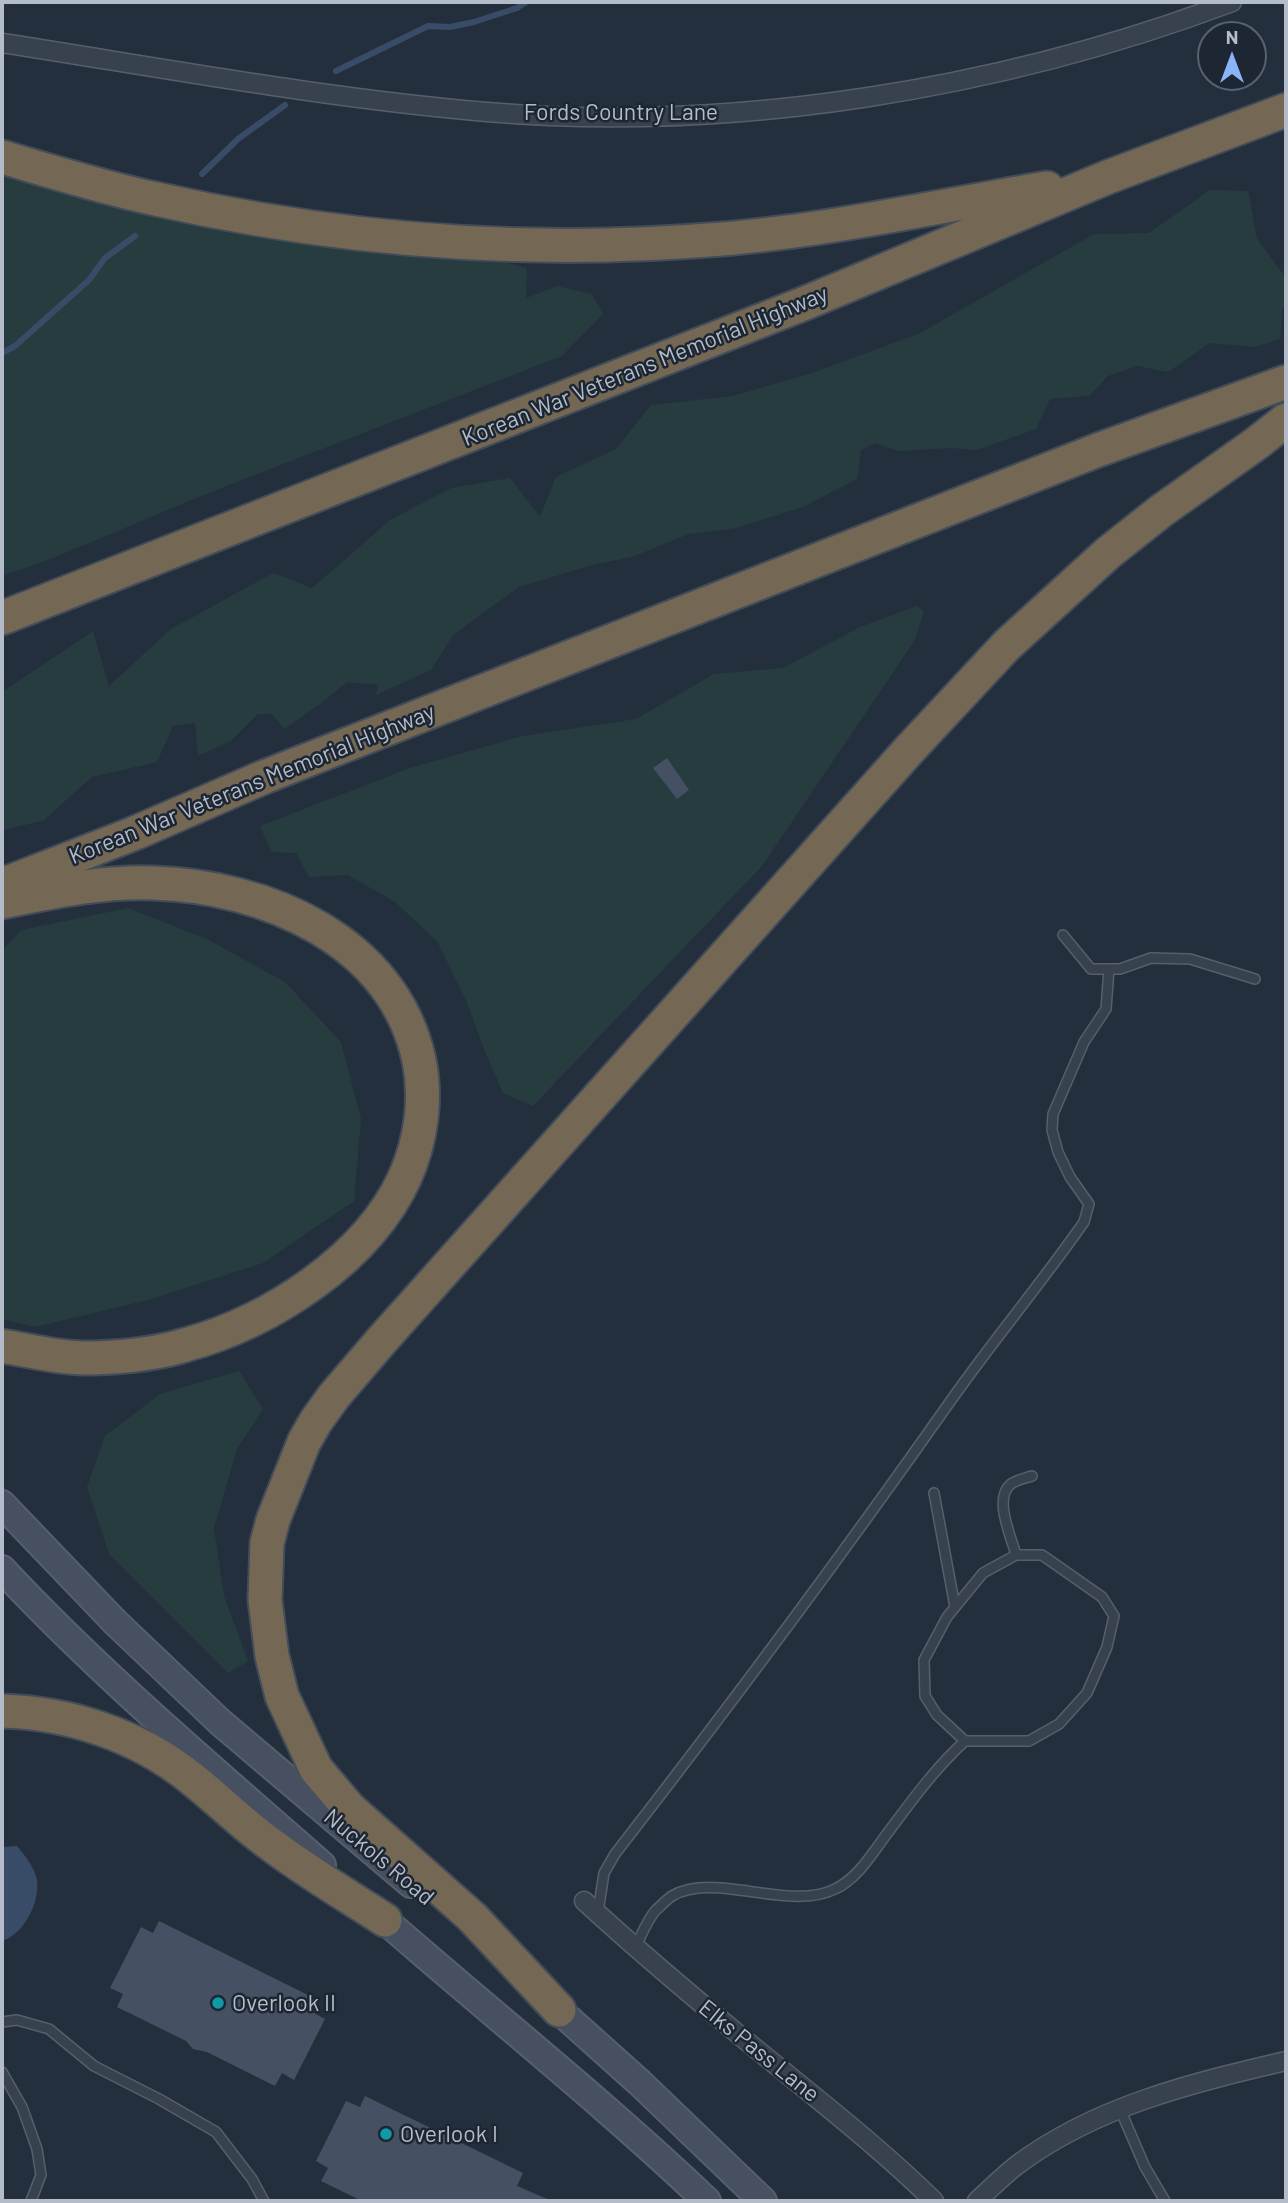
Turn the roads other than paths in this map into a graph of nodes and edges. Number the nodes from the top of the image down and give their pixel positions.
1 (1233, 2) edge
2 (2, 43) edge
3 (1286, 110) edge
4 (2, 157) edge
5 (1108, 177) junction
6 (1286, 382) edge
7 (1286, 420) edge
8 (2, 618) edge
9 (2, 886) edge
10 (2, 902) edge
11 (1063, 935) dead end
12 (1109, 969) junction
13 (1255, 979) dead end
14 (2, 1346) edge
15 (1032, 1476) dead end
16 (934, 1493) dead end
17 (2, 1504) edge
18 (1016, 1555) junction
19 (2, 1569) edge
20 (955, 1607) junction
21 (2, 1711) edge
22 (965, 1741) junction
23 (584, 1901) dead end
24 (598, 1914) junction
25 (385, 1920) junction
26 (635, 1948) junction
27 (559, 2010) junction
28 (2, 2022) edge
29 (1286, 2061) edge
30 (2, 2072) edge
31 (1120, 2109) junction
32 (31, 2201) edge
33 (264, 2201) edge
34 (707, 2201) edge
35 (763, 2201) edge
36 (934, 2201) edge
37 (977, 2201) edge
38 (1165, 2201) edge

1 - 2 street, Fords Country Lane
3 - 5 highway, Korean War Veterans Memorial Highway
4 - 5 highway
5 - 8 highway, Korean War Veterans Memorial Highway
6 - 9 highway, Korean War Veterans Memorial Highway
7 - 27 highway
10 - 14 highway
11 - 12 lane
12 - 13 lane
12 - 24 lane
15 - 18 lane
16 - 20 lane
17 - 27 main road, Nuckols Road
18 - 20 lane
18 - 22 lane
19 - 25 main road, Nuckols Road
20 - 22 lane
21 - 25 highway
22 - 26 lane
23 - 24 street, Elks Pass Lane
24 - 26 street, Elks Pass Lane
25 - 34 main road, Nuckols Road
26 - 36 street, Elks Pass Lane
27 - 35 main road, Nuckols Road
28 - 33 lane
29 - 31 street
30 - 32 lane
31 - 37 street
31 - 38 lane

